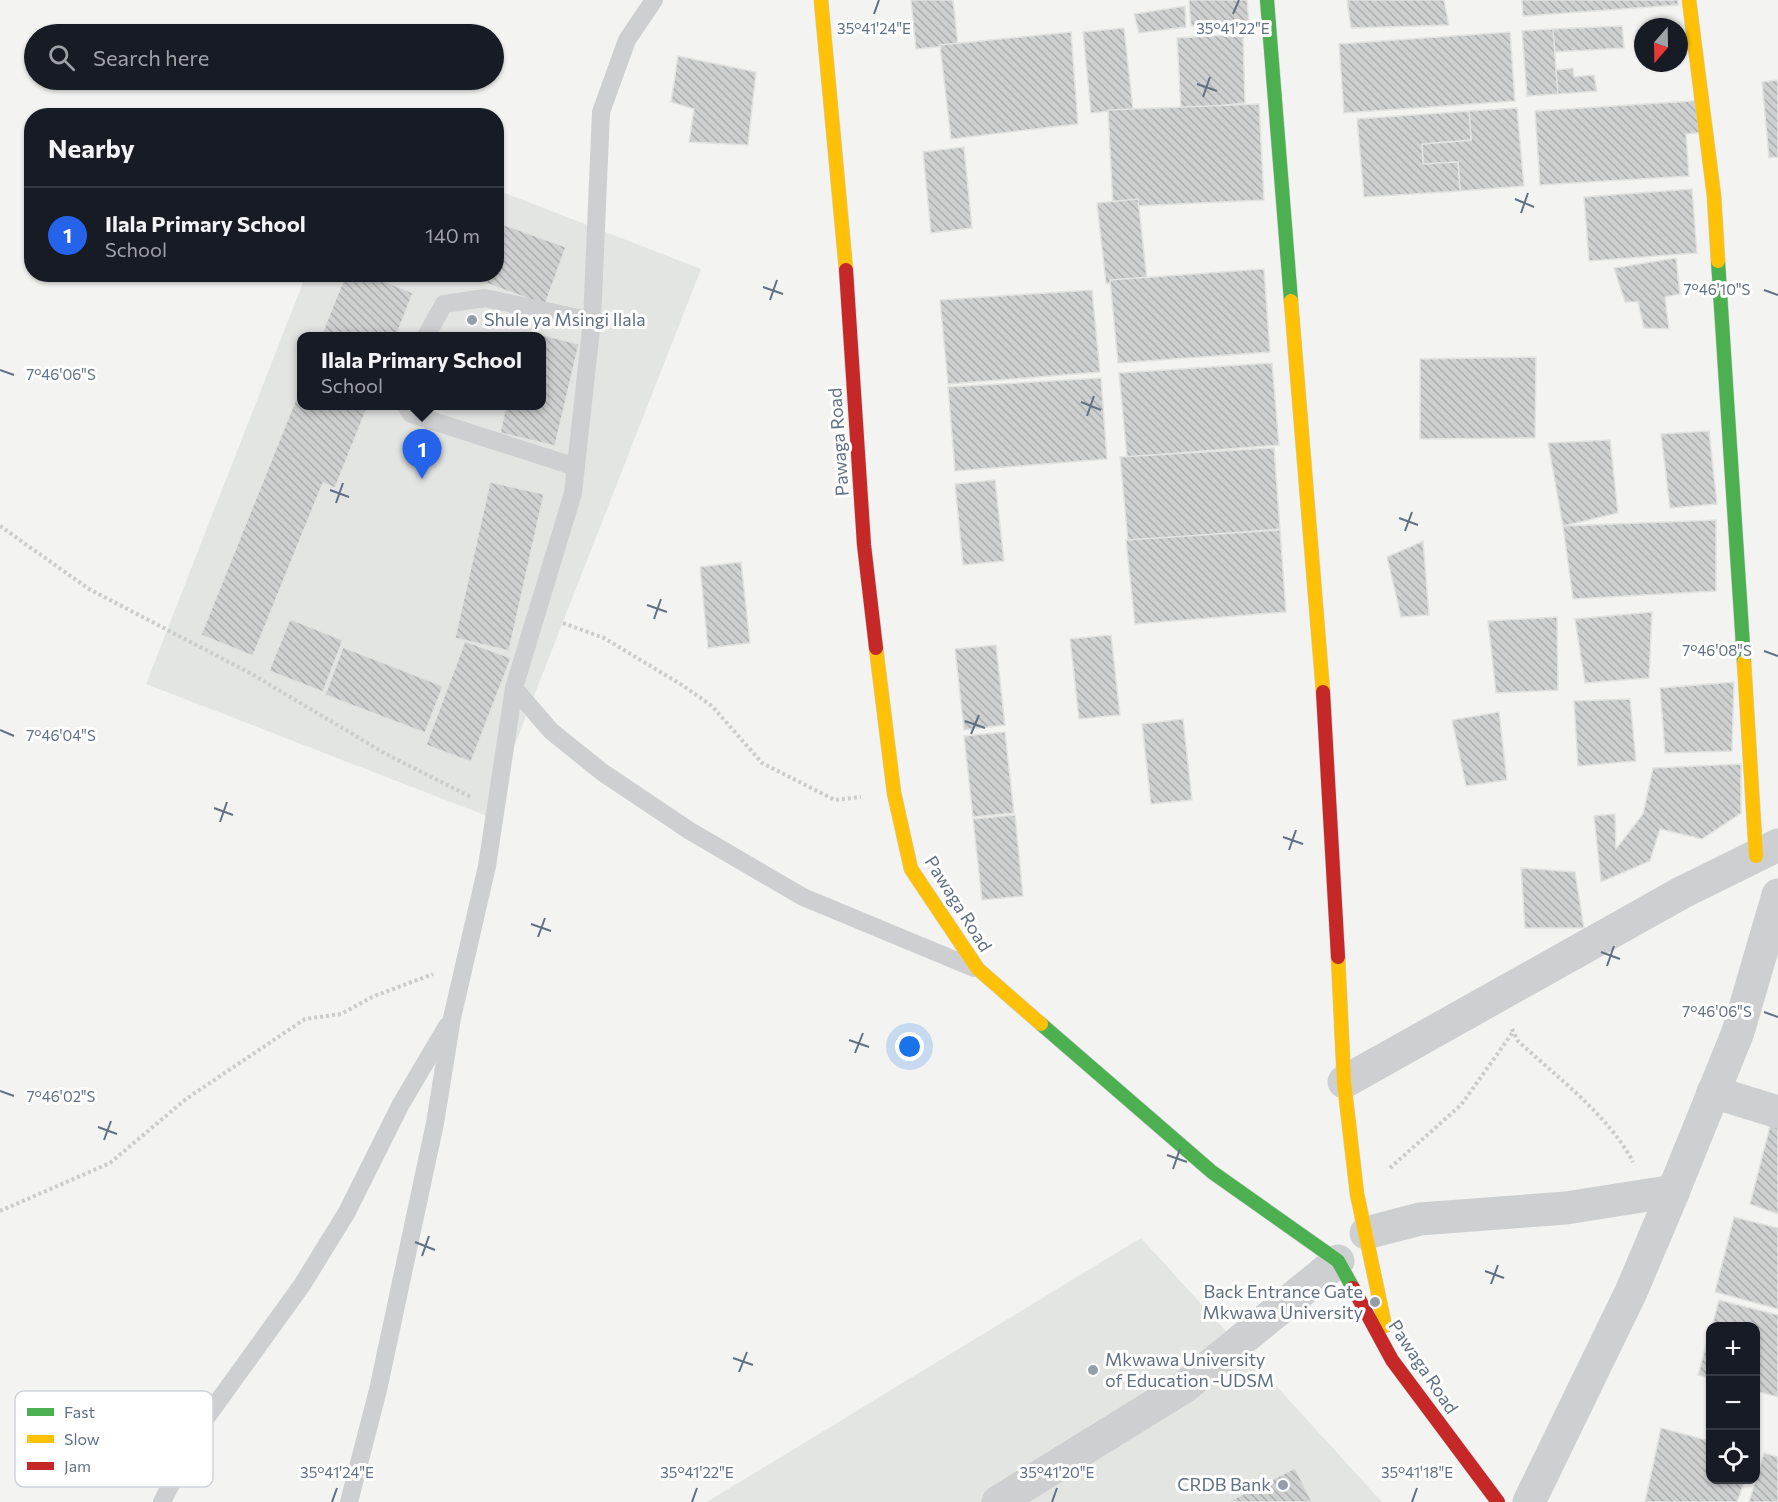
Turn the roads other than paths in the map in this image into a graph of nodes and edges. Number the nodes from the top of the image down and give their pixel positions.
1 (654, 0) edge
2 (821, 0) edge
3 (1267, 0) edge
4 (1689, 0) edge
5 (592, 321) junction
6 (428, 332) edge
7 (409, 410) edge
8 (576, 467) junction
9 (514, 688) junction
10 (1767, 851) edge
11 (1778, 895) edge
12 (978, 969) junction
13 (452, 1018) junction
14 (1344, 1082) junction
15 (1713, 1092) junction
16 (1778, 1112) edge
17 (1662, 1193) junction
18 (1366, 1233) junction
19 (1338, 1261) junction
20 (1392, 1360) junction
21 (213, 1408) edge
22 (170, 1487) edge
23 (162, 1502) edge
24 (349, 1502) edge
25 (998, 1502) edge
26 (1498, 1502) edge
27 (1529, 1502) edge

1 - 5 lane
2 - 12 street, Pawaga Road
3 - 14 street
4 - 10 street
5 - 6 lane
5 - 8 lane
7 - 8 lane
8 - 9 lane
9 - 12 lane
9 - 13 lane
10 - 14 street
11 - 15 street
12 - 19 street, Pawaga Road
13 - 21 lane
13 - 24 lane
14 - 18 street
15 - 16 street
15 - 17 street
17 - 18 street
17 - 27 street
18 - 20 street
19 - 20 street, Pawaga Road
19 - 25 street
20 - 26 street, Pawaga Road
22 - 23 lane

